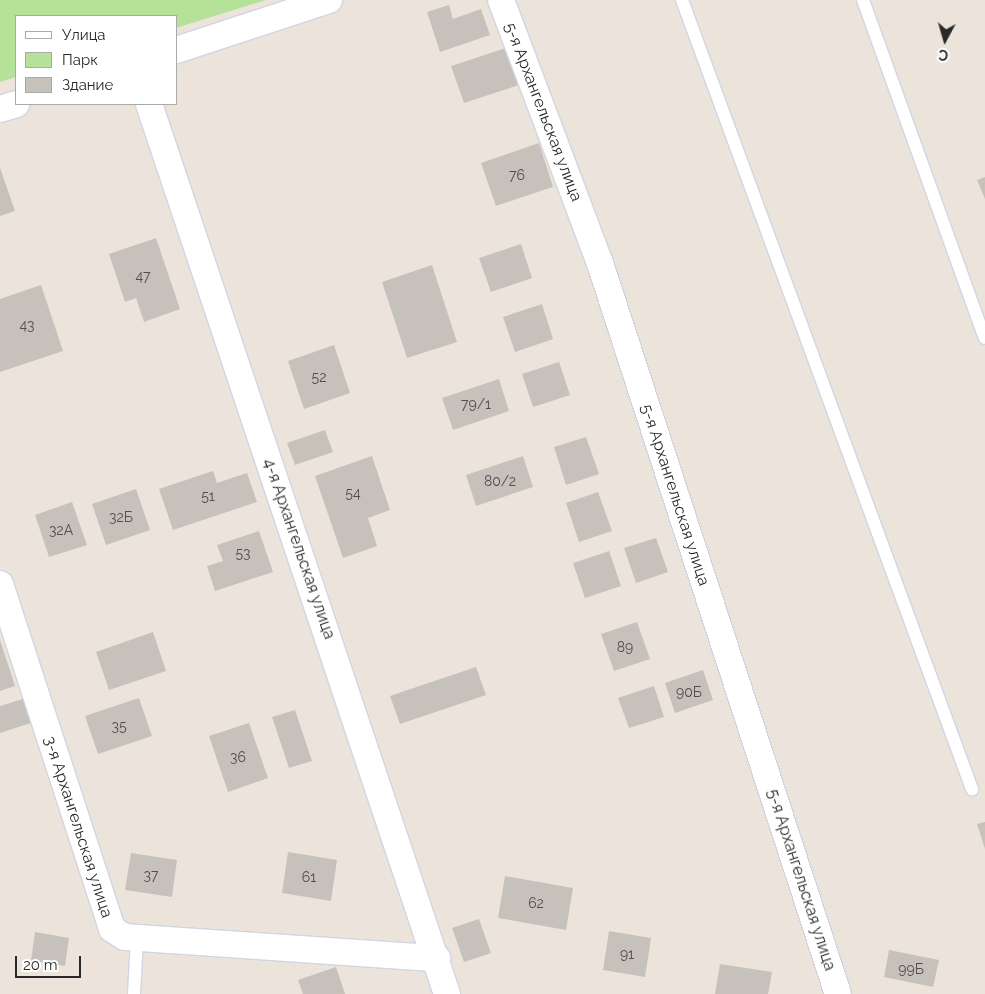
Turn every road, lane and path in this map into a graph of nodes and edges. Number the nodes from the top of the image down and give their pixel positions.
1 (329, 0) edge
2 (501, 0) edge
3 (682, 0) edge
4 (863, 0) edge
5 (178, 49) edge
6 (15, 104) edge
7 (149, 105) edge
8 (0, 109) edge
9 (985, 338) edge
10 (0, 584) edge
11 (972, 789) dead end
12 (137, 938) junction
13 (437, 958) junction
14 (134, 994) edge
15 (447, 994) edge
16 (838, 994) edge

1 - 5 street
2 - 16 street, 5-я Архангельская улица
3 - 11 lane
4 - 9 lane
6 - 8 street
7 - 13 street, 4-я Архангельская улица
10 - 12 street, 3-я Архангельская улица
12 - 13 street, 3-я Архангельская улица
12 - 14 lane
13 - 15 street, 4-я Архангельская улица

